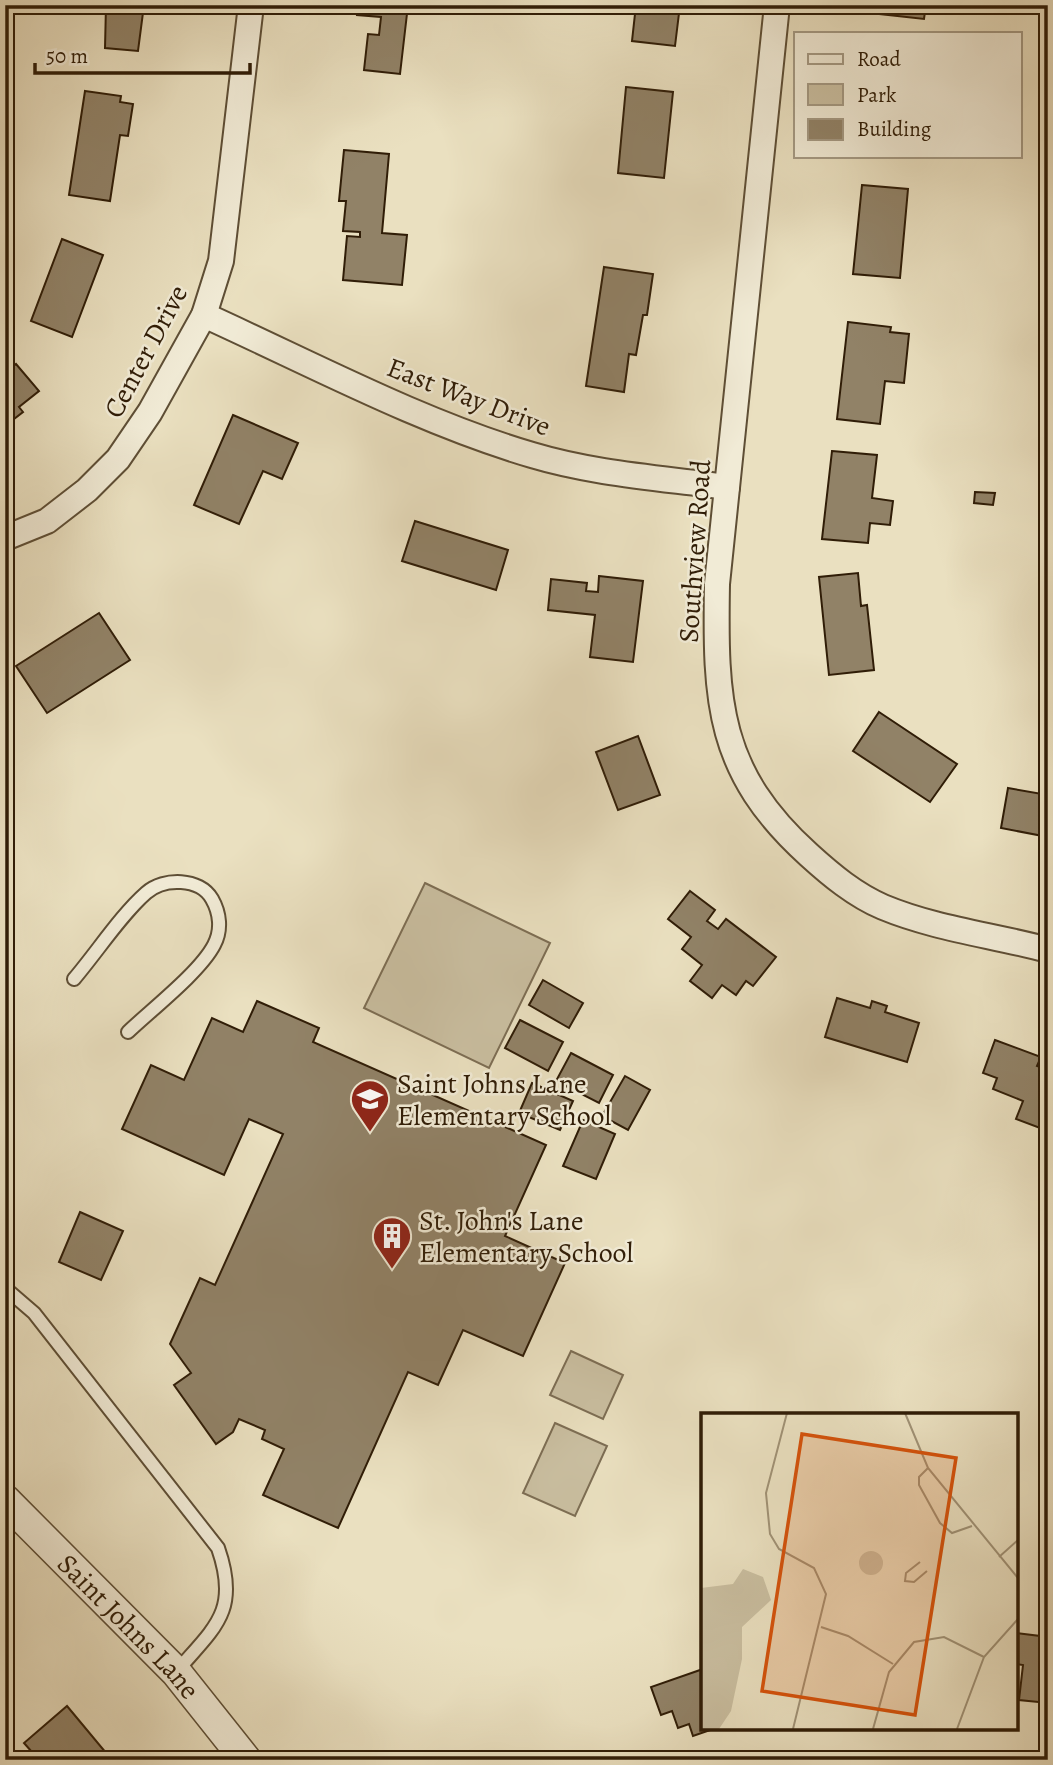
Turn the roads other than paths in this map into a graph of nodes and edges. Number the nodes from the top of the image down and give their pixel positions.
1 (251, 5) edge
2 (777, 5) edge
3 (204, 315) junction
4 (727, 486) junction
5 (5, 538) edge
6 (1048, 950) edge
7 (74, 979) dead end
8 (128, 1032) dead end
9 (5, 1288) edge
10 (5, 1500) edge
11 (176, 1672) junction
12 (247, 1760) edge

1 - 3 street, Center Drive
2 - 4 street, Southview Road
3 - 4 street, East Way Drive
3 - 5 street, Center Drive
4 - 6 street, Southview Road
7 - 8 lane
9 - 11 lane
10 - 11 street, Saint Johns Lane
11 - 12 street, Saint Johns Lane

